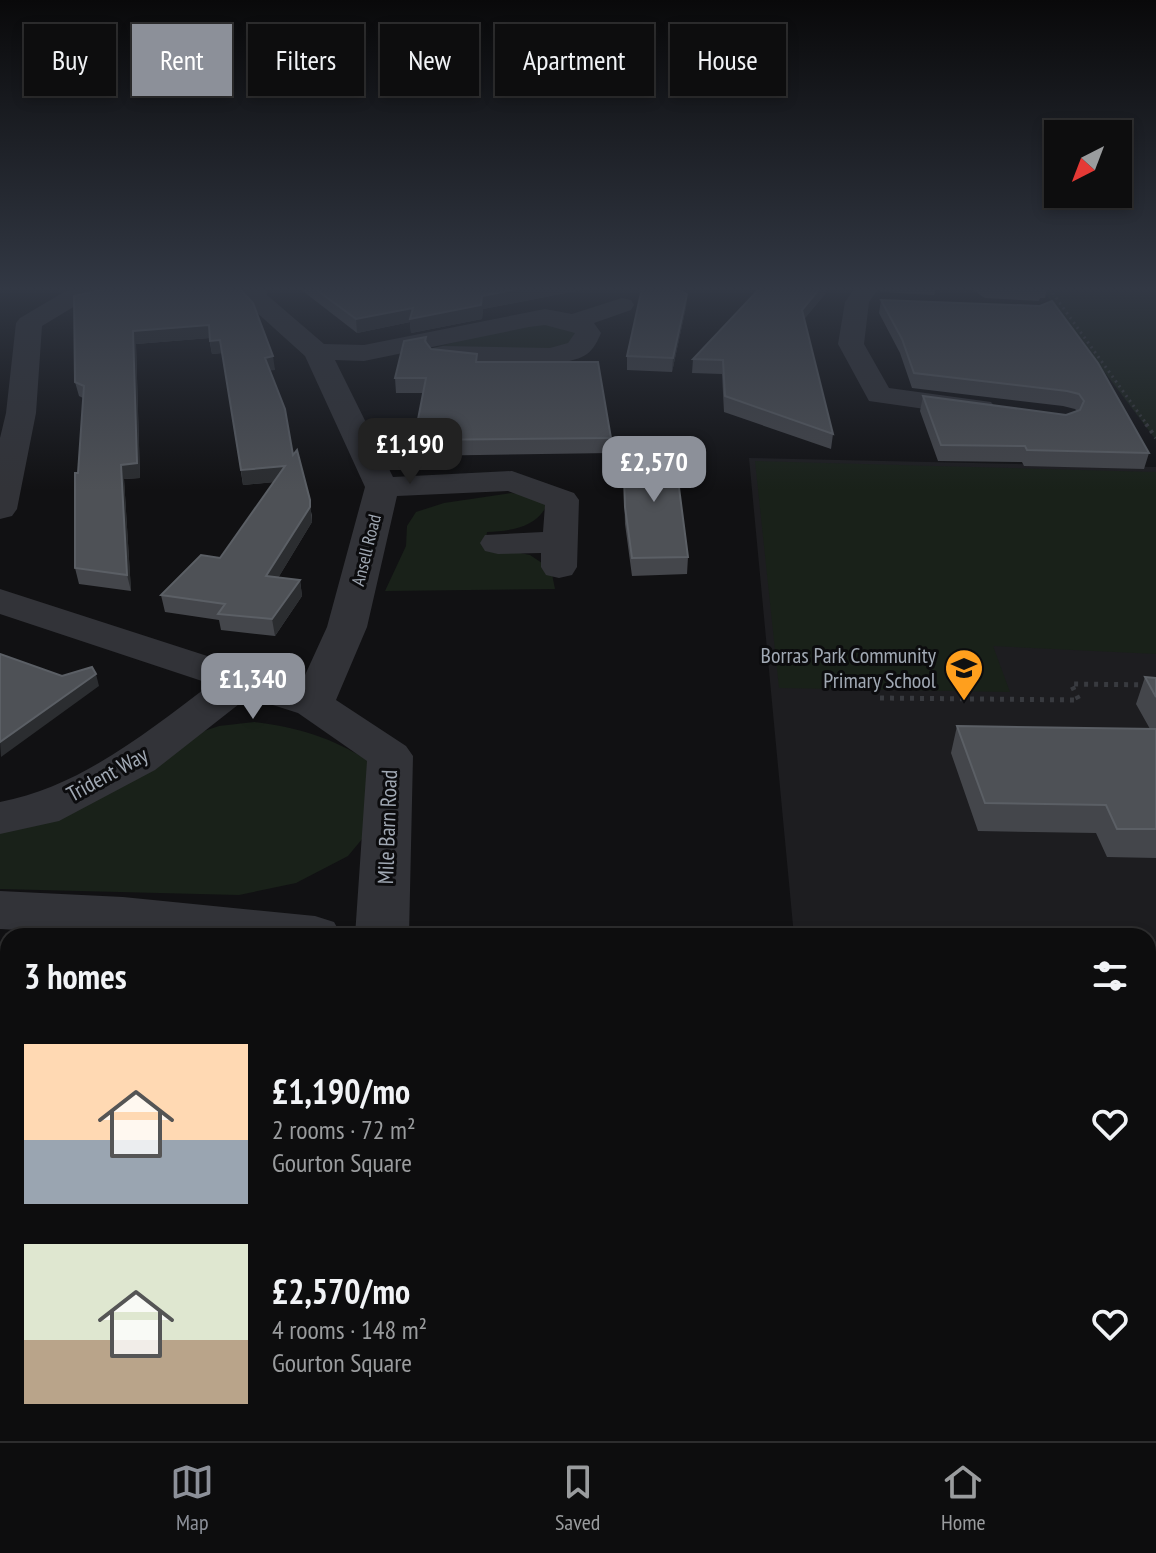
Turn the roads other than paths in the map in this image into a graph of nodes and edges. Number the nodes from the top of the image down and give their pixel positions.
1 (26, 355) edge
2 (319, 355) edge
3 (854, 355) edge
4 (1001, 410) edge
5 (382, 487) junction
6 (0, 509) edge
7 (498, 543) dead end
8 (0, 601) edge
9 (242, 681) junction
10 (313, 704) junction
11 (0, 818) edge
12 (0, 910) edge
13 (114, 926) edge
14 (154, 928) edge
15 (382, 928) edge

1 - 6 street
2 - 5 street, Ansell Road
3 - 4 street
5 - 7 street
5 - 10 street, Ansell Road
8 - 9 street, Mile Barn Road
9 - 10 street, Mile Barn Road
9 - 11 street, Trident Way
10 - 15 street, Mile Barn Road
12 - 13 street
13 - 14 street

